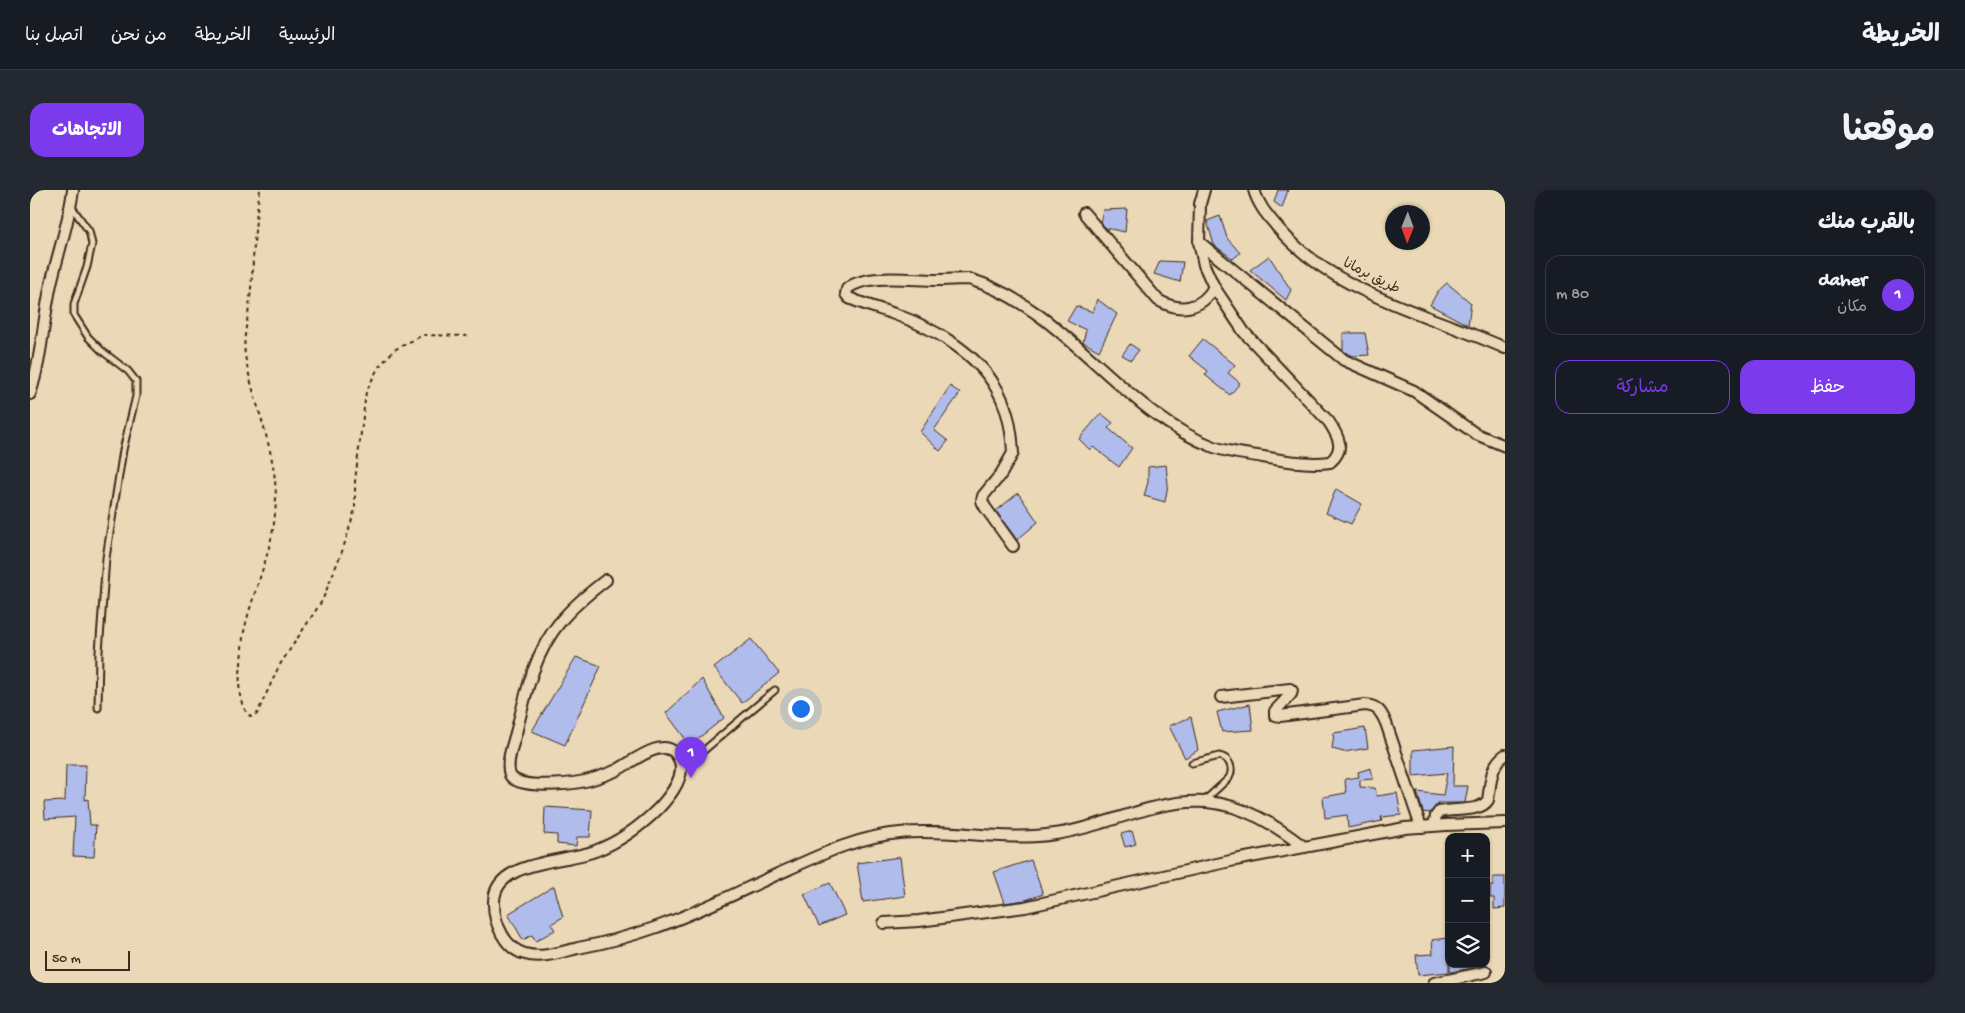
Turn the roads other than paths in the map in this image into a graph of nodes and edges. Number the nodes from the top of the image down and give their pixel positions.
1 (73, 190) edge
2 (1204, 190) edge
3 (1254, 190) edge
4 (71, 206) junction
5 (1084, 213) dead end
6 (1199, 242) junction
7 (1214, 287) junction
8 (1505, 348) edge
9 (30, 394) edge
10 (1505, 446) edge
11 (1013, 546) dead end
12 (606, 580) dead end
13 (775, 690) dead end
14 (1221, 697) dead end
15 (98, 708) dead end
16 (1505, 755) edge
17 (1192, 763) dead end
18 (681, 769) junction
19 (1204, 802) junction
20 (1505, 823) edge
21 (1434, 825) junction
22 (1421, 827) junction
23 (1304, 847) junction
24 (884, 922) dead end
25 (1486, 972) dead end
26 (1434, 983) edge

1 - 4 street
2 - 6 street
3 - 8 street, طريق برمانا
4 - 9 street
4 - 15 lane
5 - 7 street
6 - 7 street
6 - 10 street
7 - 11 street
12 - 18 street
13 - 18 lane
14 - 22 street
16 - 21 street
17 - 19 lane
18 - 19 street
19 - 23 street
20 - 21 street
21 - 22 street
22 - 23 street
23 - 24 street
25 - 26 street

